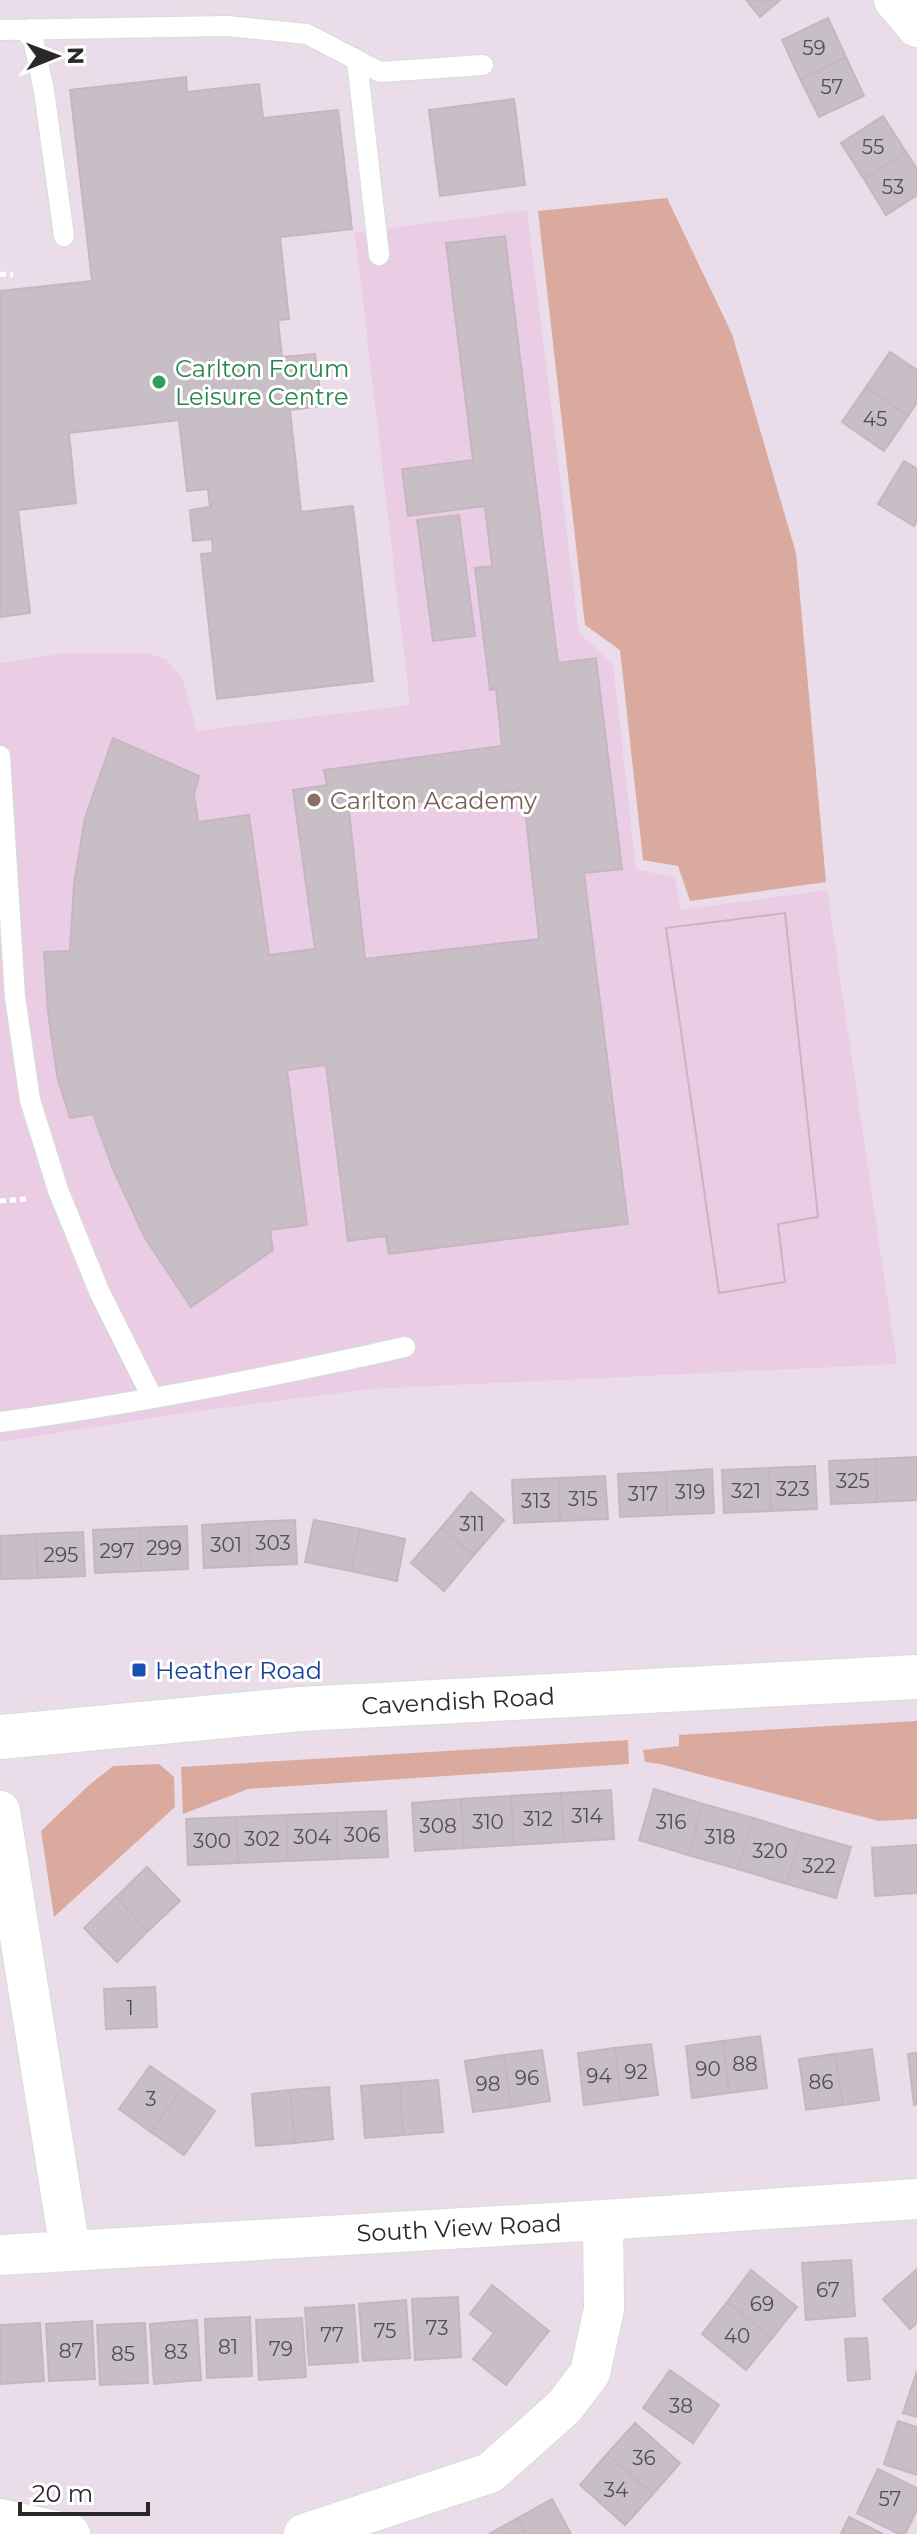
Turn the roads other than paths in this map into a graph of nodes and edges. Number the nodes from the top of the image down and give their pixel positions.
1 (894, 0) edge
2 (917, 27) edge
3 (31, 29) junction
4 (0, 30) edge
5 (357, 61) junction
6 (483, 65) dead end
7 (64, 236) dead end
8 (379, 255) dead end
9 (0, 756) edge
10 (7, 961) edge
11 (405, 1347) dead end
12 (152, 1397) junction
13 (0, 1422) edge
14 (917, 1677) edge
15 (0, 1737) edge
16 (0, 1811) edge
17 (917, 2199) edge
18 (603, 2220) junction
19 (70, 2250) junction
20 (0, 2255) edge
21 (0, 2519) edge
22 (70, 2534) edge
23 (304, 2534) edge

1 - 2 street
3 - 4 lane
3 - 5 lane
3 - 7 lane
5 - 6 lane
5 - 8 lane
9 - 10 lane
10 - 12 lane
11 - 12 lane
12 - 13 lane
14 - 15 street, Cavendish Road
16 - 19 street
17 - 18 street, South View Road
18 - 19 street, South View Road
18 - 23 street
19 - 20 street, South View Road
21 - 22 street

